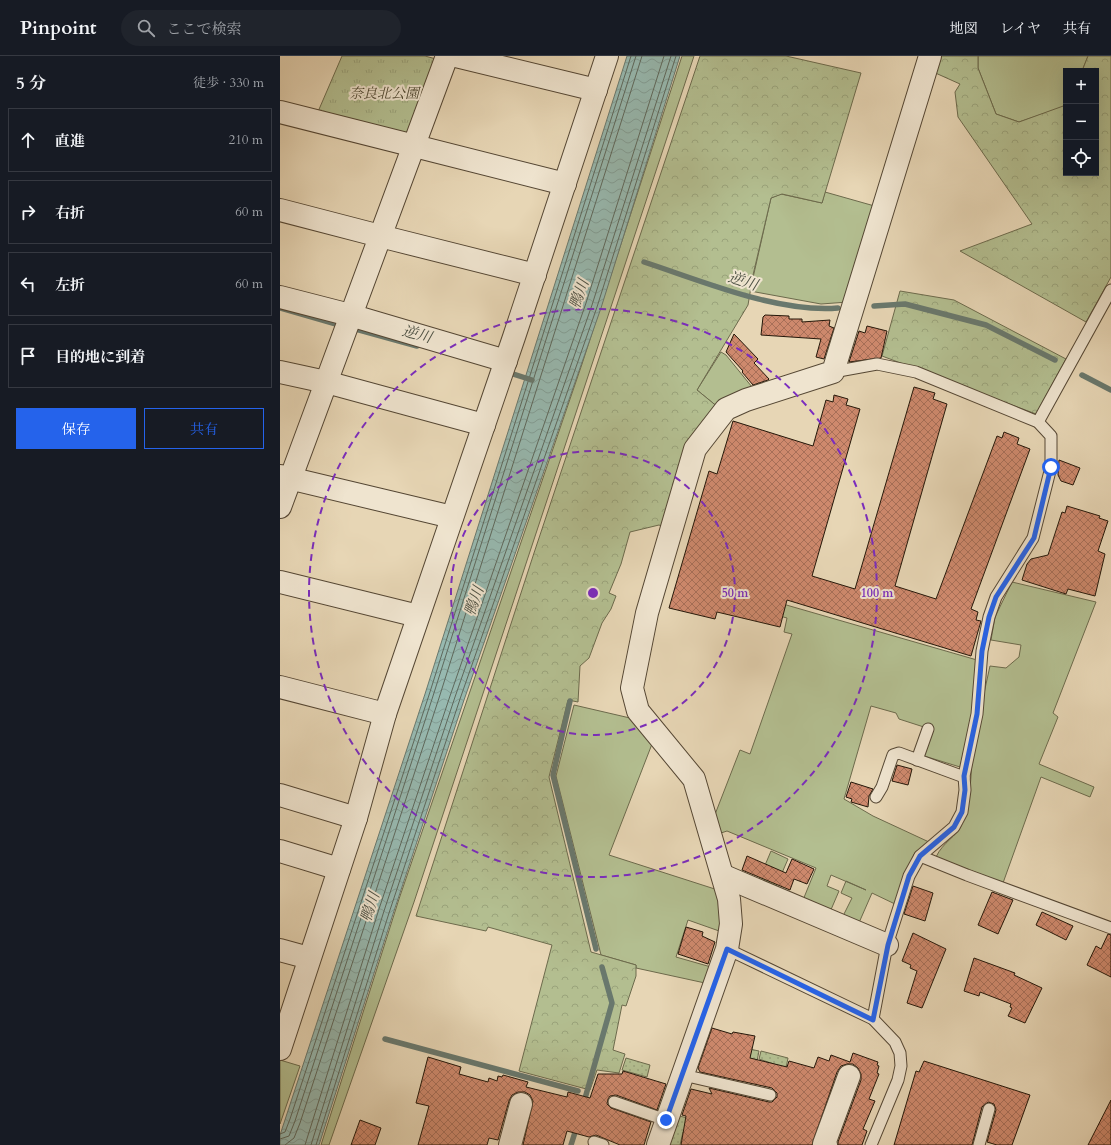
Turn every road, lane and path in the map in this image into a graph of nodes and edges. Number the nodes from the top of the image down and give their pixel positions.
1 (447, 56) edge
2 (456, 56) edge
3 (607, 56) edge
4 (930, 56) edge
5 (596, 90) junction
6 (280, 112) edge
7 (414, 145) junction
8 (565, 184) junction
9 (280, 210) edge
10 (380, 236) junction
11 (535, 275) junction
12 (1111, 290) edge
13 (280, 297) edge
14 (347, 324) junction
15 (503, 368) junction
16 (280, 372) edge
17 (832, 372) junction
18 (326, 382) junction
19 (1038, 422) junction
20 (484, 425) junction
21 (285, 477) edge
22 (280, 507) edge
23 (452, 517) junction
24 (280, 582) edge
25 (418, 616) junction
26 (280, 687) edge
27 (385, 714) junction
28 (928, 729) dead end
29 (917, 760) junction
30 (964, 777) junction
31 (280, 795) edge
32 (876, 797) dead end
33 (356, 818) junction
34 (280, 851) edge
35 (920, 856) junction
36 (339, 869) junction
37 (724, 876) junction
38 (1111, 928) edge
39 (888, 945) junction
40 (727, 949) junction
41 (280, 950) edge
42 (309, 958) junction
43 (873, 1020) junction
44 (280, 1049) edge
45 (683, 1075) junction
46 (849, 1076) dead end
47 (770, 1095) dead end
48 (614, 1102) dead end
49 (521, 1104) dead end
50 (989, 1109) dead end
51 (666, 1120) junction
52 (510, 1145) edge
53 (658, 1145) edge
54 (826, 1145) edge
55 (871, 1145) edge
56 (979, 1145) edge

1 - 7 street
2 - 5 street
3 - 5 street
4 - 17 street
5 - 8 street
6 - 7 street
7 - 8 street
7 - 10 street
8 - 11 street
9 - 10 street
10 - 11 street
10 - 14 street
11 - 15 street
12 - 19 lane
13 - 14 street
14 - 15 street
14 - 18 street
15 - 20 street
16 - 18 street
17 - 19 lane
17 - 37 street
18 - 20 street
18 - 21 street
19 - 30 lane
20 - 23 street
21 - 22 street
21 - 23 street
23 - 25 street
24 - 25 street
25 - 27 street
26 - 27 street
27 - 33 street
28 - 29 lane
29 - 30 lane
29 - 32 lane
30 - 35 lane
31 - 33 street
33 - 36 street
34 - 36 street
35 - 38 lane
35 - 39 lane
36 - 42 street
37 - 39 street
37 - 40 street
39 - 43 lane
40 - 43 lane
40 - 45 street
41 - 42 street
42 - 44 street
43 - 55 lane
45 - 47 lane
45 - 51 street
46 - 54 street
48 - 51 lane
49 - 52 street
50 - 56 lane
51 - 53 street

